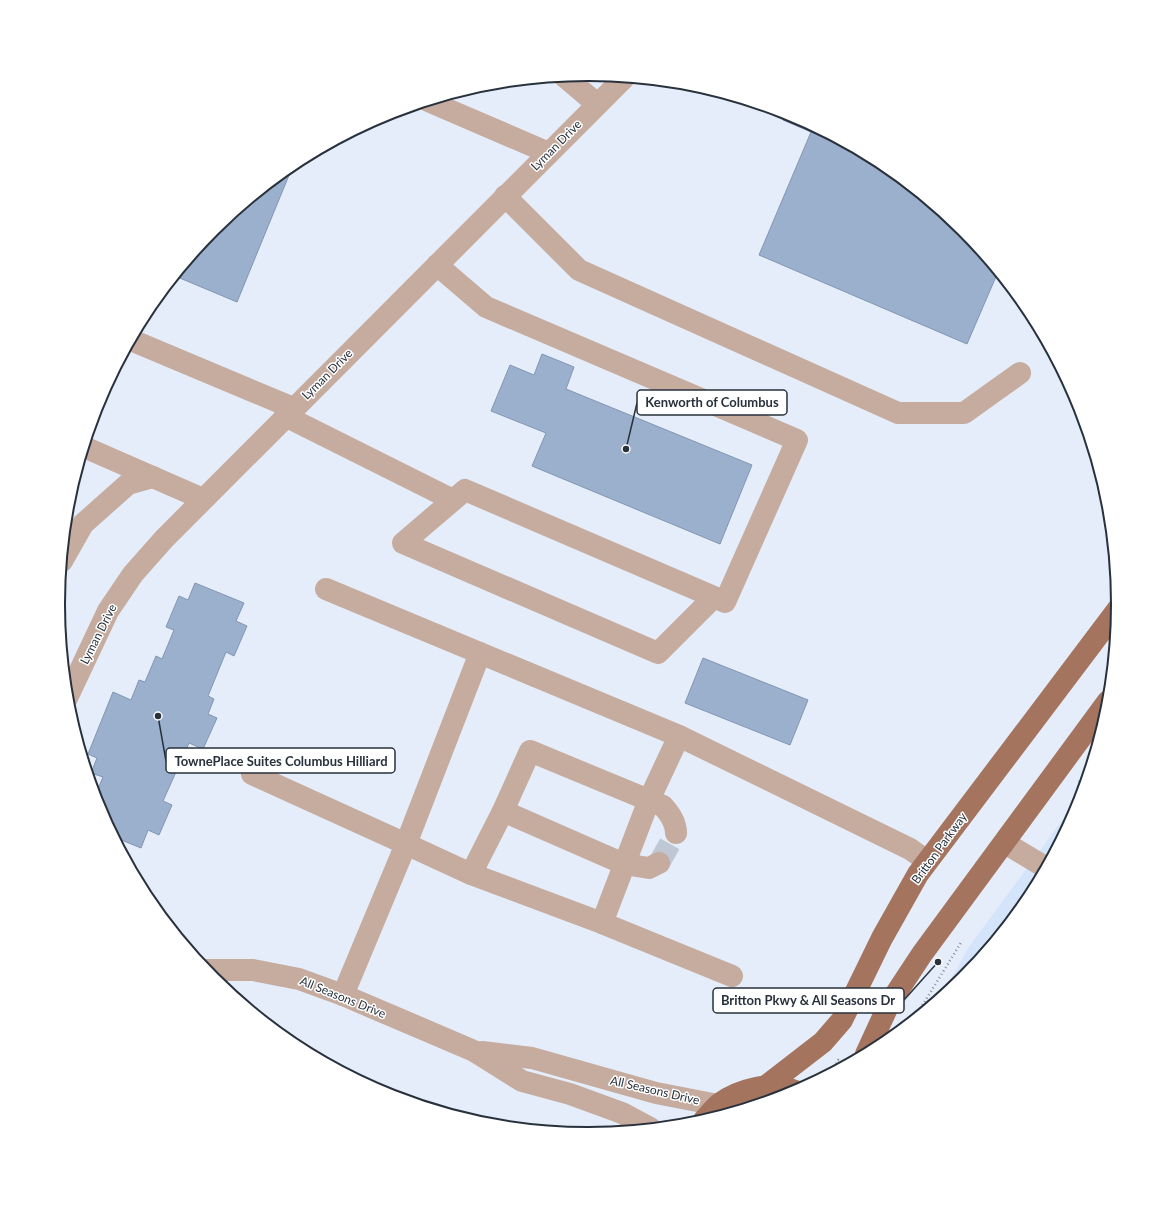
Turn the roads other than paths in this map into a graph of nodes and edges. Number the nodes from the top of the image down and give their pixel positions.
1 (570, 82) edge
2 (620, 82) edge
3 (436, 104) edge
4 (597, 104) junction
5 (549, 152) junction
6 (505, 196) junction
7 (437, 265) junction
8 (135, 342) edge
9 (1020, 373) dead end
10 (289, 412) junction
11 (89, 449) edge
12 (153, 477) junction
13 (203, 499) junction
14 (453, 500) junction
15 (68, 551) edge
16 (326, 589) dead end
17 (714, 597) junction
18 (1111, 619) edge
19 (480, 653) junction
20 (71, 685) edge
21 (1099, 713) edge
22 (679, 736) junction
23 (252, 774) dead end
24 (648, 800) junction
25 (503, 811) junction
26 (676, 833) tunnel mouth
27 (1005, 843) junction
28 (406, 844) junction
29 (927, 861) junction
30 (660, 863) dead end
31 (624, 864) junction
32 (1042, 865) edge
33 (471, 874) junction
34 (602, 923) junction
35 (214, 970) edge
36 (732, 976) dead end
37 (343, 995) junction
38 (870, 1044) edge
39 (474, 1051) junction
40 (766, 1086) junction
41 (783, 1089) edge
42 (711, 1112) edge
43 (643, 1124) edge

1 - 4 street
2 - 4 street, Lyman Drive
3 - 5 street
4 - 5 street, Lyman Drive
5 - 6 street, Lyman Drive
6 - 7 street, Lyman Drive
6 - 9 street
7 - 10 street, Lyman Drive
7 - 17 street
8 - 10 street
10 - 13 street, Lyman Drive
10 - 14 street
11 - 12 street
12 - 13 street
12 - 15 street
13 - 20 street, Lyman Drive
14 - 17 street
14 - 17 street
16 - 19 street
18 - 29 main road, Britton Parkway
19 - 22 street
19 - 28 street
21 - 27 main road
22 - 24 street
22 - 29 street
23 - 28 street
24 - 25 street
24 - 26 street
24 - 31 street
25 - 31 street
25 - 33 street
27 - 32 street
27 - 38 main road
28 - 33 street
28 - 37 street
29 - 40 main road, Britton Parkway
30 - 31 street
31 - 34 street
33 - 34 street
34 - 36 street
35 - 37 street, All Seasons Drive
37 - 39 street, All Seasons Drive
39 - 42 street, All Seasons Drive
39 - 43 street, All Seasons Drive
40 - 41 main road
40 - 42 main road

